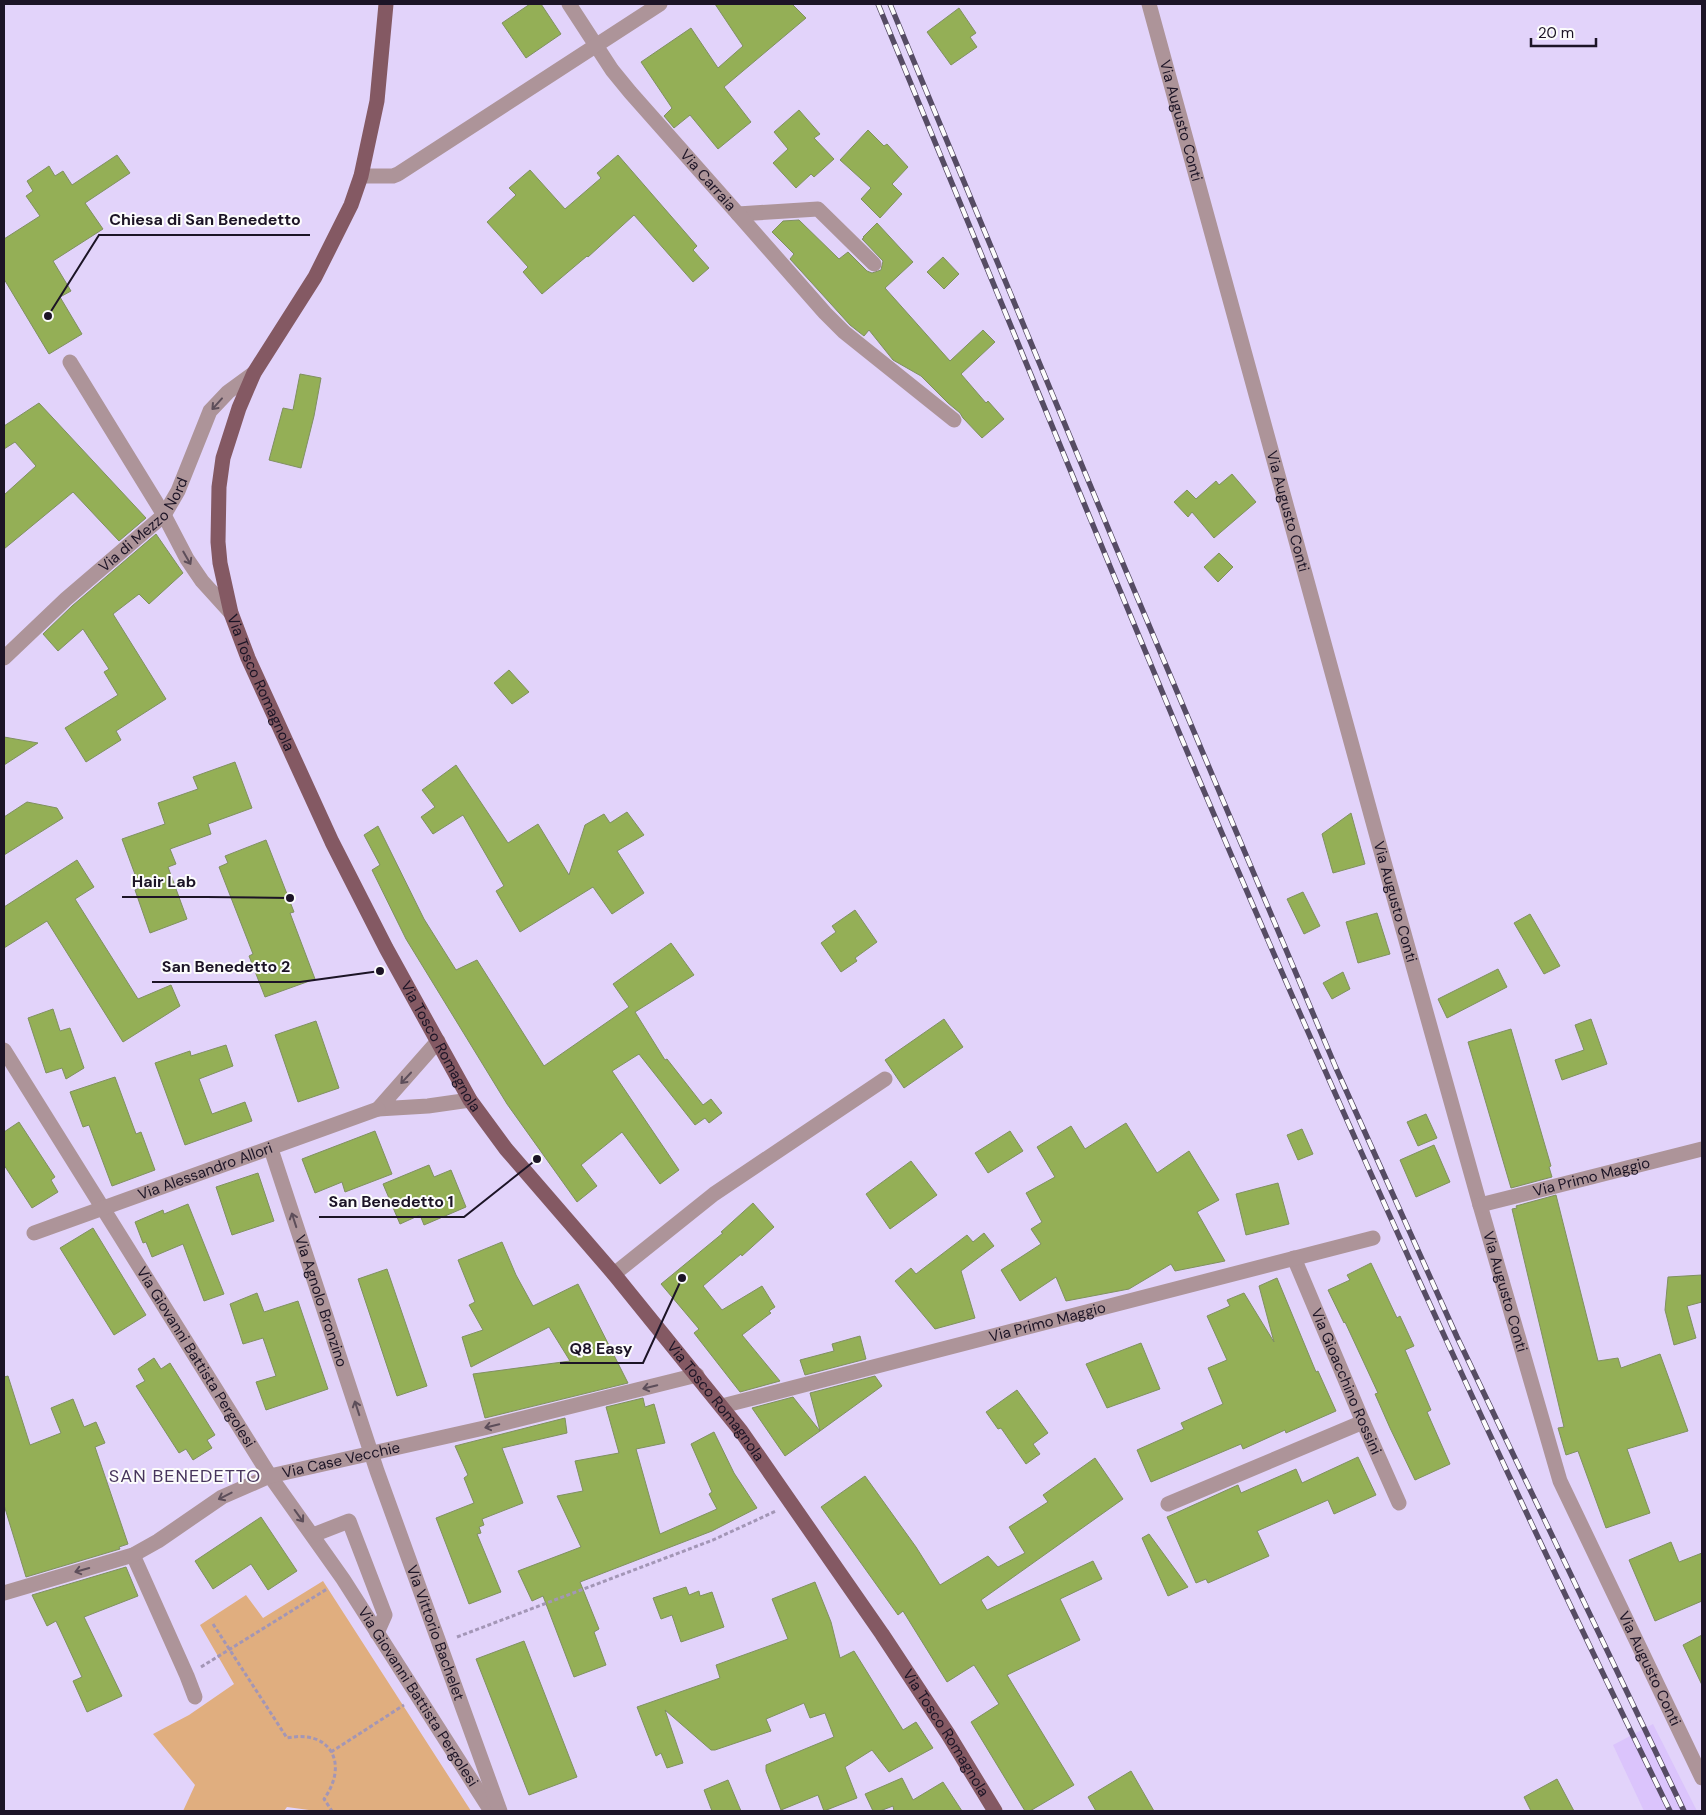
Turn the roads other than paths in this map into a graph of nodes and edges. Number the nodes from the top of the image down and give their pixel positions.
1 (386, 4) edge
2 (569, 4) edge
3 (660, 4) edge
4 (1149, 4) edge
5 (596, 46) junction
6 (361, 176) junction
7 (738, 214) junction
8 (874, 264) dead end
9 (70, 362) dead end
10 (254, 373) junction
11 (954, 420) dead end
12 (164, 515) junction
13 (231, 613) junction
14 (4, 658) edge
15 (438, 1041) junction
16 (4, 1050) edge
17 (886, 1080) dead end
18 (470, 1100) junction
19 (378, 1109) junction
20 (270, 1149) junction
21 (1702, 1149) edge
22 (1480, 1205) junction
23 (102, 1209) junction
24 (34, 1233) dead end
25 (1373, 1238) dead end
26 (1294, 1258) junction
27 (614, 1274) junction
28 (697, 1376) junction
29 (722, 1406) junction
30 (1363, 1422) junction
31 (372, 1454) junction
32 (270, 1476) junction
33 (1399, 1503) dead end
34 (1168, 1504) dead end
35 (312, 1535) junction
36 (133, 1555) junction
37 (4, 1593) edge
38 (377, 1633) junction
39 (195, 1697) dead end
40 (1702, 1778) edge
41 (491, 1811) edge
42 (500, 1811) edge
43 (995, 1811) edge

1 - 6 main road, Via Tosco Romagnola
2 - 5 street, Via Carraia
3 - 5 street
4 - 22 street, Via Augusto Conti
5 - 6 street
5 - 7 street, Via Carraia
6 - 10 main road, Via Tosco Romagnola
7 - 8 street, Via Carraia
7 - 11 street
9 - 12 street
10 -> 12 street, Via di Mezzo Nord
10 - 13 main road, Via Tosco Romagnola
12 -> 13 street
12 - 14 street, Via di Mezzo Nord
13 - 15 main road, Via Tosco Romagnola
15 - 18 main road, Via Tosco Romagnola
15 -> 19 street, Via Alessandro Allori
16 - 23 street, Via Giovanni Battista Pergolesi
17 - 27 street
18 - 19 street, Via Alessandro Allori
18 - 27 main road, Via Tosco Romagnola
19 - 20 street, Via Alessandro Allori
20 - 23 street, Via Alessandro Allori
31 -> 20 street, Via Agnolo Bronzino
21 - 22 street, Via Primo Maggio
22 - 40 street, Via Augusto Conti
23 - 24 street, Via Alessandro Allori
23 - 32 street, Via Giovanni Battista Pergolesi
25 - 26 street, Via Primo Maggio
26 - 29 street, Via Primo Maggio
26 - 30 street, Via Gioacchino Rossini
27 - 28 main road, Via Tosco Romagnola
28 - 29 main road, Via Tosco Romagnola
28 -> 31 street, Via Case Vecchie
29 - 43 main road, Via Tosco Romagnola
30 - 33 street, Via Gioacchino Rossini
30 - 34 street
31 - 32 street, Via Case Vecchie
31 - 42 street, Via Vittorio Bachelet
32 -> 35 street, Via Giovanni Battista Pergolesi
32 -> 36 street, Via Case Vecchie
35 - 38 street, Via Giovanni Battista Pergolesi
35 - 38 street
36 -> 37 street, Via Case Vecchie
36 - 39 street
38 - 41 street, Via Giovanni Battista Pergolesi

